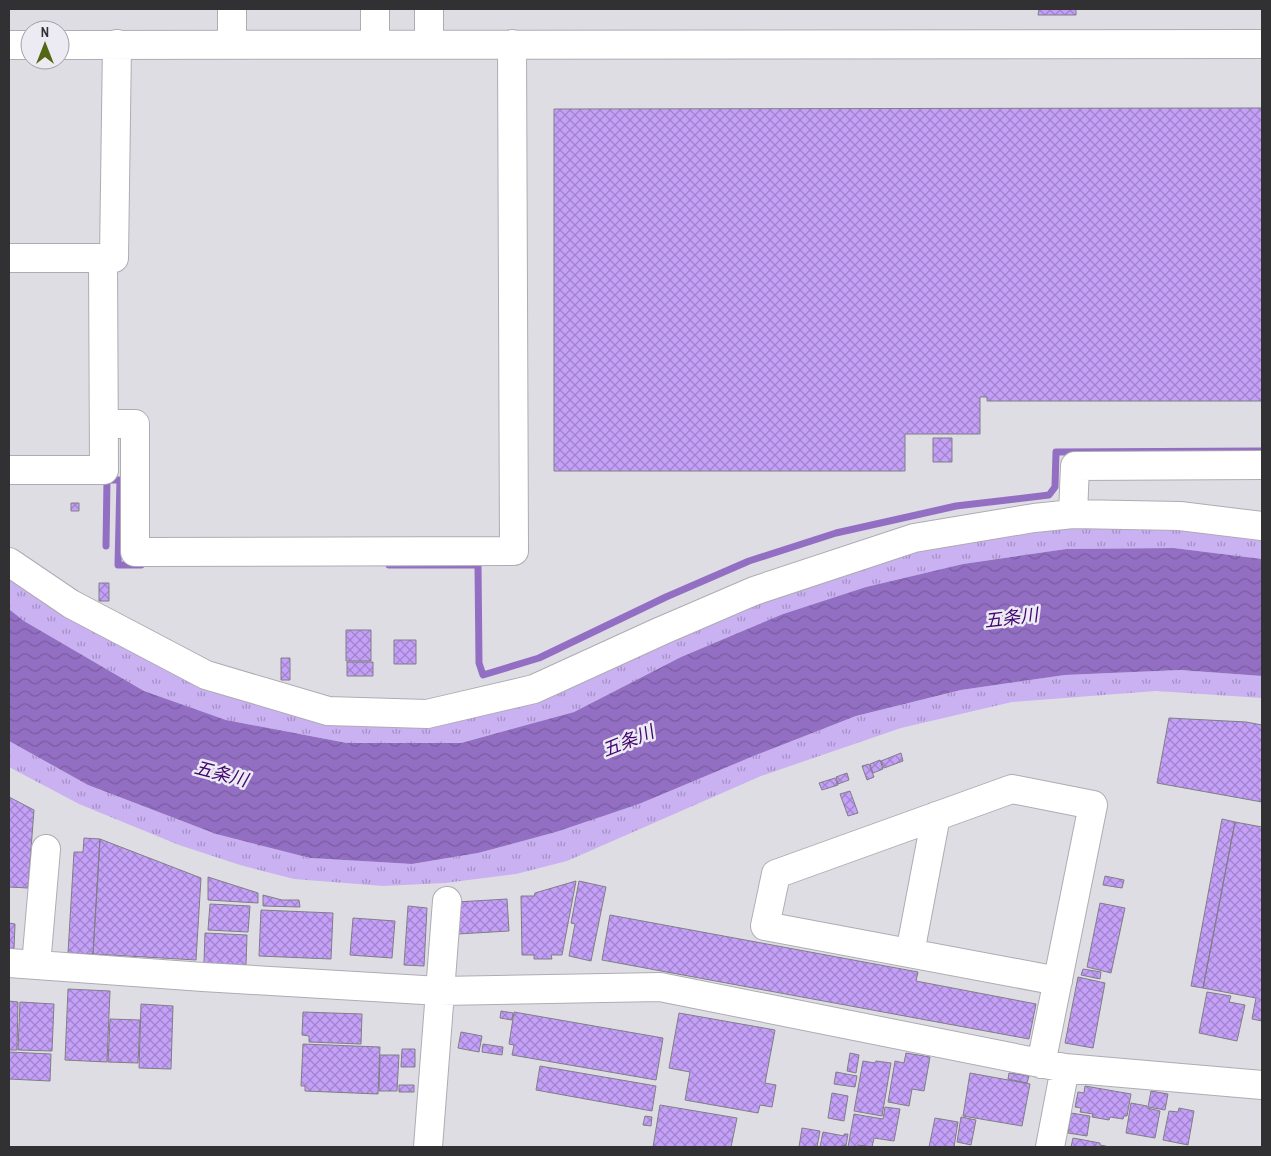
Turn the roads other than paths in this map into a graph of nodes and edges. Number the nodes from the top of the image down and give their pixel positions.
1 (232, 9) edge
2 (375, 9) edge
3 (429, 9) edge
4 (70, 44) edge
5 (117, 44) junction
6 (232, 44) junction
7 (375, 44) junction
8 (429, 44) junction
9 (512, 44) junction
10 (1262, 44) edge
11 (9, 258) edge
12 (103, 258) junction
13 (104, 424) junction
14 (1262, 465) edge
15 (9, 470) edge
16 (1073, 514) junction
17 (1262, 526) edge
18 (9, 562) edge
19 (936, 816) junction
20 (46, 849) dead end
21 (447, 901) dead end
22 (910, 954) junction
23 (9, 963) edge
24 (36, 965) junction
25 (1058, 981) junction
26 (440, 991) junction
27 (1053, 1066) junction
28 (1262, 1085) edge
29 (428, 1147) edge
30 (1050, 1147) edge

1 - 6 street
2 - 7 street
3 - 8 street
4 - 5 street
5 - 6 street
5 - 12 street
6 - 7 street
7 - 8 street
8 - 9 street
9 - 10 street
9 - 13 street
11 - 12 street
12 - 13 street
13 - 15 street
14 - 16 street
16 - 17 street
16 - 18 street
19 - 22 street
19 - 22 street
19 - 25 street
20 - 24 street
21 - 26 street
22 - 25 street
23 - 24 street
24 - 26 street
25 - 27 street
26 - 27 street
26 - 29 street
27 - 28 street
27 - 30 street

